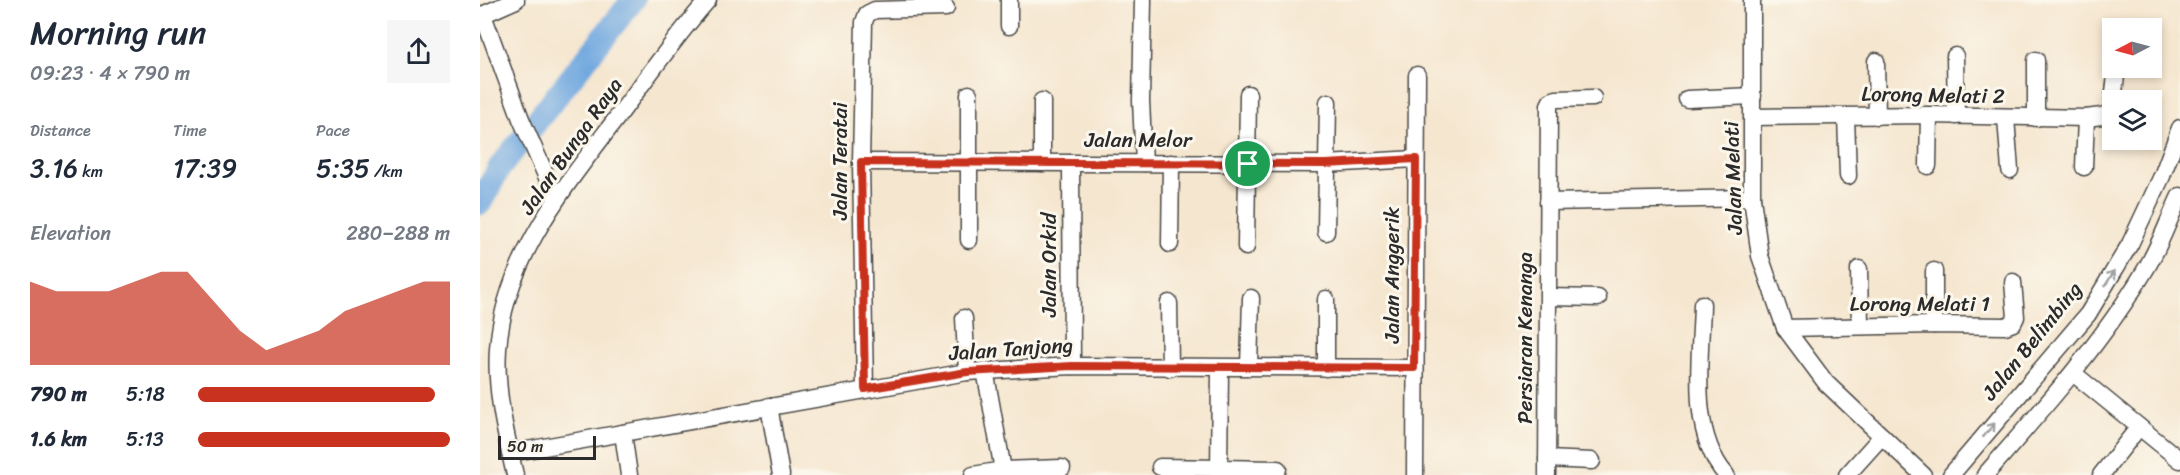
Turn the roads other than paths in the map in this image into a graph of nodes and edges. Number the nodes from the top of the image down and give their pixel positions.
1 (516, 0) edge
2 (708, 0) edge
3 (1009, 0) edge
4 (1143, 0) edge
5 (1752, 0) edge
6 (946, 8) dead end
7 (482, 15) edge
8 (1009, 26) dead end
9 (1955, 56) dead end
10 (2036, 60) dead end
11 (1876, 61) dead end
12 (1417, 75) dead end
13 (969, 94) dead end
14 (1248, 94) dead end
15 (1753, 96) junction
16 (1593, 98) dead end
17 (1687, 99) dead end
18 (1042, 101) dead end
19 (1328, 102) dead end
20 (1929, 115) junction
21 (1846, 116) junction
22 (1877, 116) junction
23 (1956, 116) junction
24 (2102, 116) edge
25 (1753, 117) junction
26 (2006, 118) junction
27 (2036, 118) junction
28 (2086, 118) junction
29 (2180, 128) edge
30 (1416, 159) junction
31 (861, 162) junction
32 (969, 162) junction
33 (1042, 163) junction
34 (1071, 163) junction
35 (1144, 163) junction
36 (1171, 163) junction
37 (1248, 164) junction
38 (1326, 164) junction
39 (1928, 166) dead end
40 (2084, 167) dead end
41 (2010, 170) dead end
42 (1848, 176) dead end
43 (2180, 196) edge
44 (556, 198) junction
45 (1752, 198) junction
46 (1548, 202) junction
47 (1326, 232) dead end
48 (969, 240) dead end
49 (1170, 244) dead end
50 (1246, 247) dead end
51 (1859, 269) dead end
52 (1934, 271) dead end
53 (2013, 282) dead end
54 (1548, 297) junction
55 (1251, 298) dead end
56 (1598, 298) dead end
57 (1326, 299) dead end
58 (1169, 303) dead end
59 (1702, 304) dead end
60 (964, 318) dead end
61 (1934, 325) junction
62 (1860, 326) junction
63 (1785, 328) junction
64 (1072, 366) junction
65 (1249, 367) junction
66 (1170, 368) junction
67 (1220, 368) junction
68 (1326, 368) junction
69 (1414, 368) junction
70 (985, 370) junction
71 (967, 372) junction
72 (2073, 373) junction
73 (865, 389) junction
74 (770, 406) junction
75 (2139, 427) junction
76 (623, 433) junction
77 (1882, 436) junction
78 (510, 453) junction
79 (2180, 460) edge
80 (1592, 461) dead end
81 (1160, 467) dead end
82 (1547, 467) edge
83 (1062, 468) dead end
84 (1278, 469) dead end
85 (1004, 470) junction
86 (1219, 472) edge
87 (1724, 474) edge
88 (515, 475) edge
89 (629, 475) edge
90 (781, 475) edge
91 (973, 475) edge
92 (1415, 475) edge
93 (1847, 475) edge
94 (1923, 475) edge
95 (1951, 475) edge
96 (1984, 475) edge
97 (2101, 475) edge

1 - 7 street
2 - 44 street, Jalan Bunga Raya
3 - 8 street
4 - 35 street
5 - 15 street, Jalan Melati
6 - 31 street, Jalan Teratai
7 - 44 street
9 - 23 street
10 - 27 street
11 - 22 street
12 - 30 street, Jalan Anggerik
13 - 32 street
14 - 37 street
15 - 17 street
15 - 25 street, Jalan Melati
16 - 46 street, Persiaran Kenanga
18 - 33 street
19 - 38 street
20 - 22 street, Lorong Melati 2
20 - 23 street, Lorong Melati 2
20 - 39 street
21 - 22 street, Lorong Melati 2
21 - 25 street, Lorong Melati 2
21 - 42 street
23 - 26 street, Lorong Melati 2
24 - 28 street, Lorong Melati 2
25 - 45 street, Jalan Melati
26 - 27 street, Lorong Melati 2
26 - 41 street
27 - 28 street, Lorong Melati 2
28 - 40 street
95 -> 29 street, Jalan Belimbing
30 - 38 street, Jalan Melor
30 - 69 street, Jalan Anggerik
31 - 32 street, Jalan Melor
31 - 73 street, Jalan Teratai
32 - 33 street, Jalan Melor
32 - 48 street
33 - 34 street, Jalan Melor
34 - 35 street, Jalan Melor
34 - 64 street, Jalan Orkid
35 - 36 street, Jalan Melor
36 - 37 street, Jalan Melor
36 - 49 street
37 - 38 street, Jalan Melor
37 - 50 street
38 - 47 street
43 - 72 street
44 - 78 street, Jalan Bunga Raya
45 - 46 street
45 - 63 street, Jalan Melati
46 - 54 street, Persiaran Kenanga
51 - 62 street
52 - 61 street
53 - 61 street, Lorong Melati 1
54 - 56 street
54 - 82 street, Persiaran Kenanga
55 - 65 street
57 - 68 street
58 - 66 street
59 - 87 street
60 - 71 street
61 - 62 street, Lorong Melati 1
62 - 63 street, Lorong Melati 1
63 - 77 street, Jalan Melati
64 - 66 street, Jalan Tanjong
64 - 70 street, Jalan Tanjong
65 - 67 street, Jalan Tanjong
65 - 68 street, Jalan Tanjong
66 - 67 street, Jalan Tanjong
67 - 86 street
68 - 69 street, Jalan Tanjong
69 - 92 street, Jalan Anggerik
70 - 71 street, Jalan Tanjong
70 - 85 street
71 - 73 street, Jalan Tanjong
72 - 75 street
72 - 96 street
73 - 74 street, Jalan Tanjong
74 - 76 street, Jalan Tanjong
74 - 90 street
75 - 79 street
75 - 97 street
76 - 78 street, Jalan Tanjong
76 - 89 street
77 - 93 street
77 - 94 street, Jalan Melati
78 - 88 street, Jalan Bunga Raya
80 - 82 street
81 - 86 street
83 - 85 street
84 - 86 street
85 - 91 street

